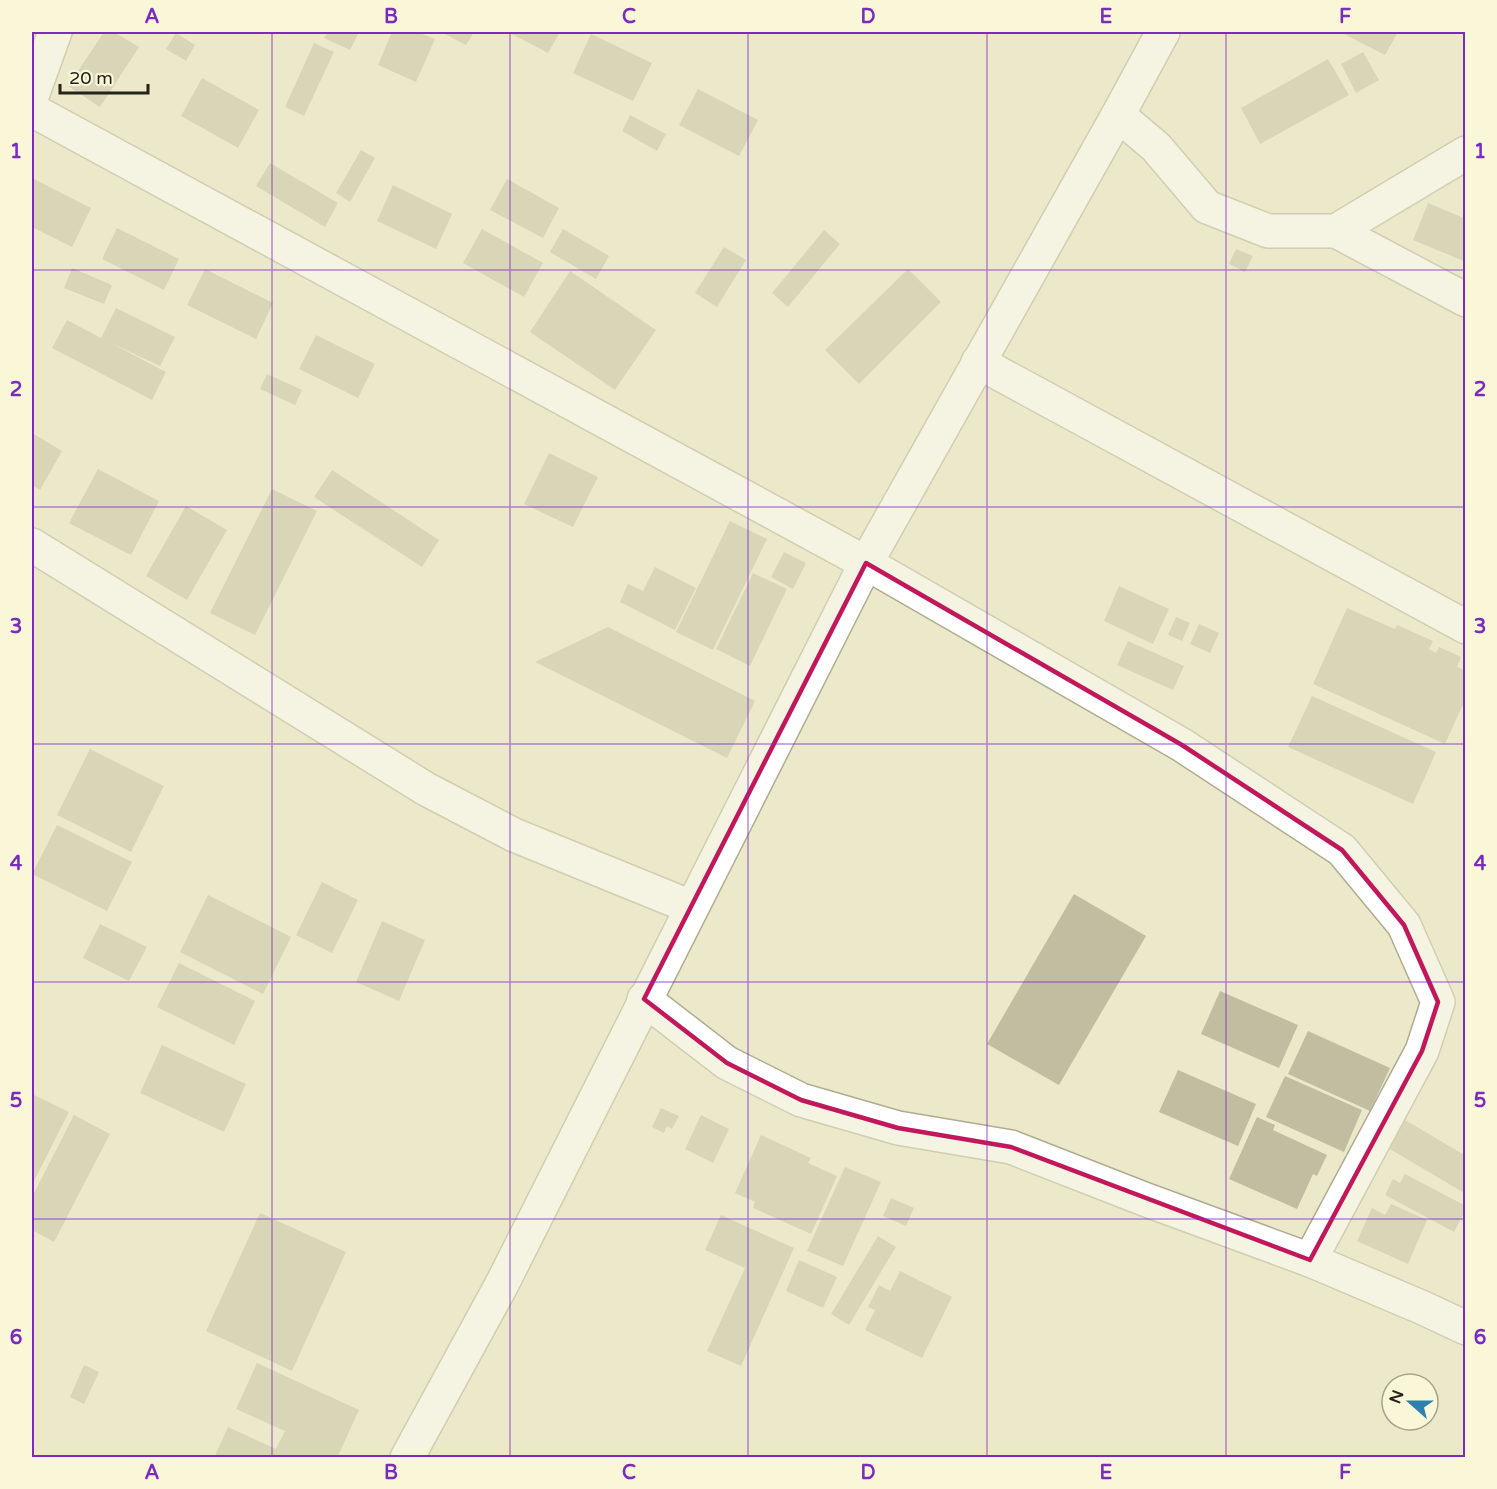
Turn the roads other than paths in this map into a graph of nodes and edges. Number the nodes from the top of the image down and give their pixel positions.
1 (55, 32) edge
2 (1163, 32) edge
3 (32, 96) edge
4 (32, 110) edge
5 (1118, 115) junction
6 (1466, 153) edge
7 (1336, 231) junction
8 (1466, 300) edge
9 (978, 362) junction
10 (32, 545) edge
11 (866, 563) junction
12 (1466, 627) edge
13 (691, 907) junction
14 (644, 999) junction
15 (1310, 1260) junction
16 (1466, 1328) edge
17 (407, 1458) edge

1 - 3 street
2 - 5 street
4 - 11 street
5 - 7 street
5 - 9 street
6 - 7 street
7 - 8 street
9 - 11 street
9 - 12 street
10 - 13 street
11 - 13 street
11 - 15 street
13 - 14 street
14 - 15 street
14 - 17 street
15 - 16 street

